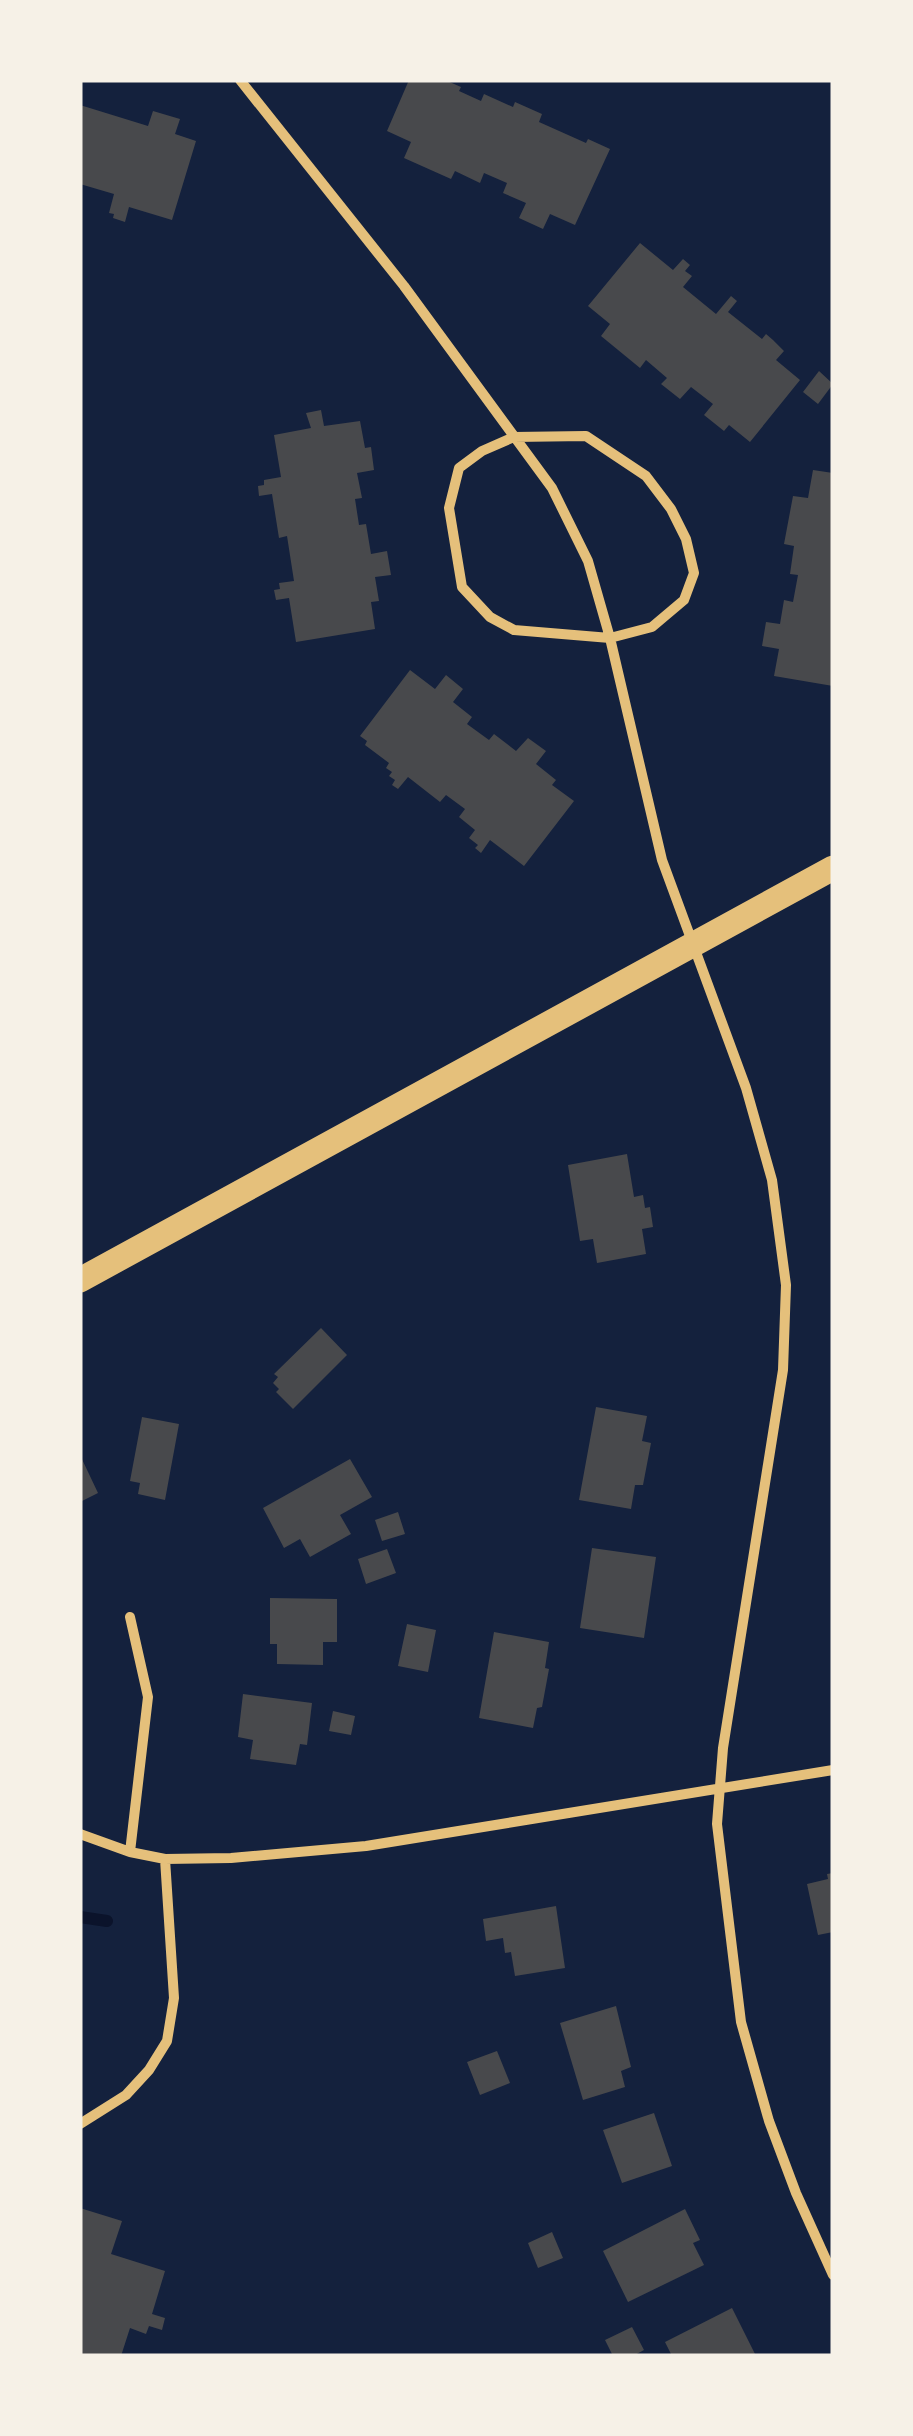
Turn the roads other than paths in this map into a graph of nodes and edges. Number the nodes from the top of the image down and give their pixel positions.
1 (240, 80) edge
2 (514, 436) junction
3 (610, 638) junction
4 (833, 868) edge
5 (691, 947) junction
6 (80, 1280) edge
7 (130, 1617) dead end
8 (833, 1770) edge
9 (720, 1788) junction
10 (80, 1834) edge
11 (130, 1852) junction
12 (164, 1859) junction
13 (80, 2124) edge
14 (833, 2275) edge

1 - 2 street
2 - 3 street
2 - 3 street
2 - 3 street
3 - 5 street
4 - 5 main road
5 - 6 main road
5 - 9 street
7 - 11 street
8 - 9 street
9 - 12 street
9 - 14 street
10 - 11 street
11 - 12 street
12 - 13 street

